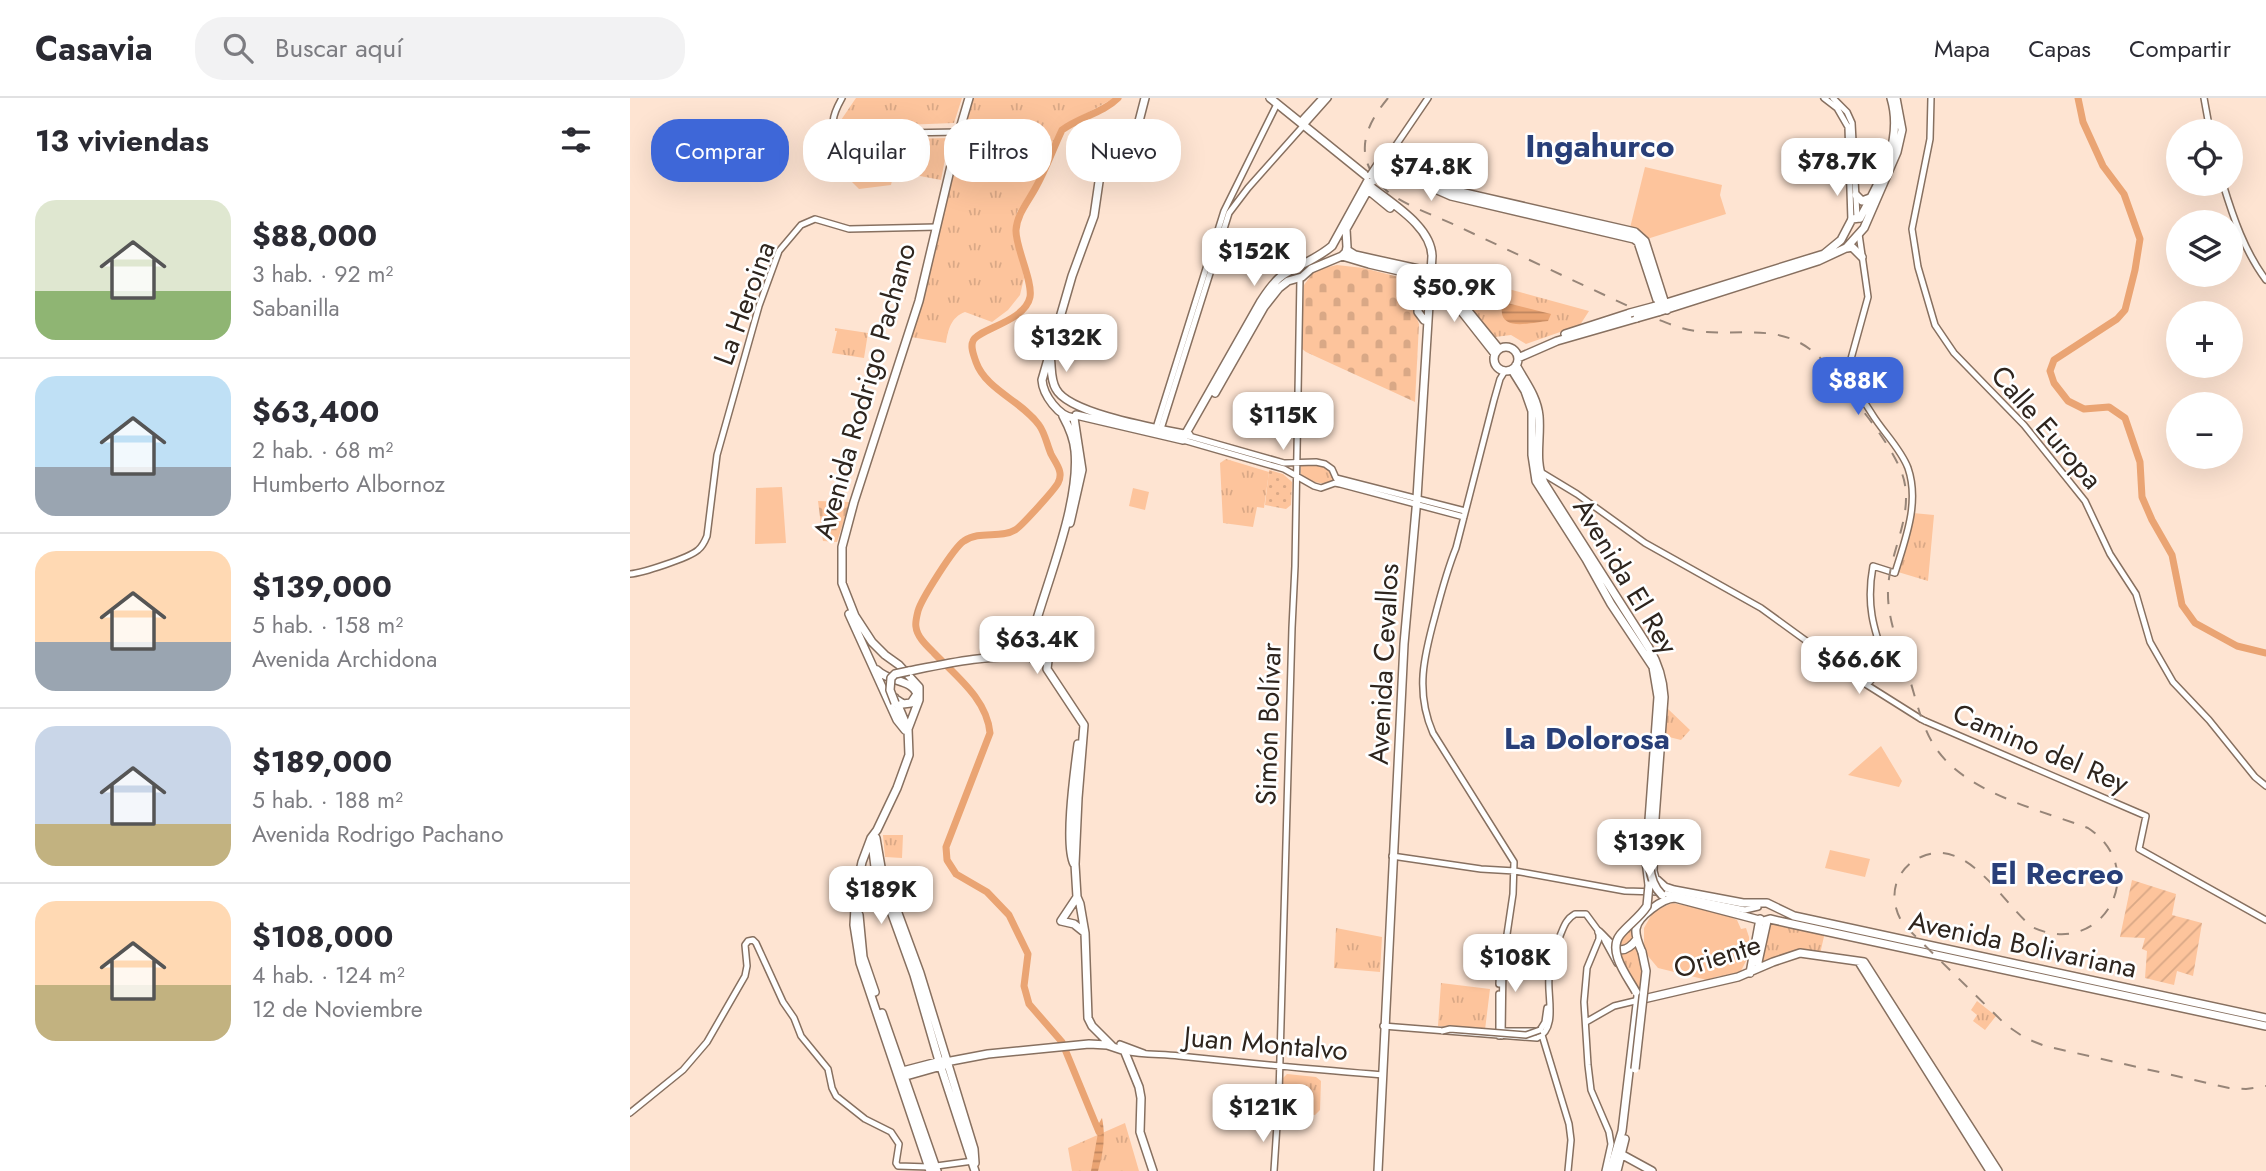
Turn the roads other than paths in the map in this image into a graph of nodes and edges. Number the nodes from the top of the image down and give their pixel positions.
1 (842, 98) edge
2 (967, 98) edge
3 (1145, 98) edge
4 (1270, 98) edge
5 (1322, 98) edge
6 (1328, 98) edge
7 (1425, 98) edge
8 (1824, 98) edge
9 (1833, 98) edge
10 (1894, 98) edge
11 (1931, 98) edge
12 (2204, 98) edge
13 (1277, 104) junction
14 (961, 119) edge
15 (2208, 119) edge
16 (1302, 124) junction
17 (944, 132) edge
18 (1389, 152) junction
19 (945, 182) edge
20 (1370, 182) junction
21 (1856, 195) junction
22 (2226, 196) edge
23 (1871, 198) junction
24 (1409, 221) junction
25 (935, 227) junction
26 (1857, 229) junction
27 (1333, 245) junction
28 (1846, 248) junction
29 (1344, 252) junction
30 (1862, 257) junction
31 (1420, 272) junction
32 (1299, 273) junction
33 (2266, 281) edge
34 (1661, 308) junction
35 (1424, 320) junction
36 (1497, 352) junction
37 (1050, 355) junction
38 (1511, 364) junction
39 (1068, 401) junction
40 (1062, 413) junction
41 (1076, 413) junction
42 (1158, 431) junction
43 (1186, 437) junction
44 (1296, 463) junction
45 (1536, 470) junction
46 (1296, 477) junction
47 (1414, 500) junction
48 (1464, 514) junction
49 (630, 574) edge
50 (859, 623) junction
51 (1035, 652) junction
52 (1047, 659) junction
53 (874, 667) junction
54 (909, 671) junction
55 (895, 674) junction
56 (1867, 685) junction
57 (895, 701) junction
58 (1082, 727) junction
59 (906, 729) junction
60 (2266, 786) edge
61 (1651, 832) junction
62 (874, 838) junction
63 (1393, 856) junction
64 (1515, 874) junction
65 (1669, 895) junction
66 (1077, 897) junction
67 (1759, 905) junction
68 (1772, 906) junction
69 (1764, 919) junction
70 (2266, 920) edge
71 (1599, 932) junction
72 (1085, 933) junction
73 (1637, 939) junction
74 (907, 949) junction
75 (1759, 967) junction
76 (1750, 973) junction
77 (1882, 994) junction
78 (1638, 996) junction
79 (2266, 1018) edge
80 (1586, 1022) junction
81 (1384, 1026) junction
82 (2266, 1026) edge
83 (1442, 1031) junction
84 (1538, 1033) junction
85 (1500, 1036) junction
86 (1113, 1042) junction
87 (1092, 1043) junction
88 (942, 1047) junction
89 (960, 1059) junction
90 (945, 1062) junction
91 (1280, 1066) junction
92 (900, 1075) junction
93 (1382, 1075) junction
94 (630, 1113) edge
95 (1618, 1152) junction
96 (974, 1165) edge
97 (933, 1169) edge
98 (1153, 1171) edge
99 (1274, 1171) edge
100 (1377, 1171) edge
101 (1568, 1171) edge
102 (1605, 1171) edge
103 (1610, 1171) edge
104 (1616, 1171) edge
105 (1652, 1171) edge
106 (1990, 1171) edge
107 (1998, 1171) edge

1 - 17 street
2 - 14 main road, Avenida Rodrigo Pachano
3 - 37 main road
4 - 13 main road, Avenida Cevallos
5 - 16 street
6 - 16 street
7 - 18 street
8 - 26 street
9 - 21 street
10 - 23 main road
10 - 26 main road
11 - 60 street, Calle Europa
12 - 15 street
13 - 16 main road, Avenida Cevallos
13 - 42 street
16 - 20 main road, Avenida Cevallos
16 - 42 street
18 - 20 main road, bridge
18 - 34 main road
19 - 25 main road, Avenida Rodrigo Pachano
20 - 24 main road, Avenida Cevallos
20 - 27 main road
20 - 29 main road
21 - 23 main road
21 - 26 street
22 - 33 street
23 - 26 main road
24 - 35 main road, Avenida Cevallos
24 - 47 main road, Avenida Cevallos
25 - 49 street, La Heroina
25 - 50 main road, Avenida Rodrigo Pachano
25 - 53 main road, Avenida Rodrigo Pachano
26 - 28 main road
26 - 30 street
26 - 34 main road
27 - 29 main road
27 - 29 main road
27 - 32 main road
28 - 30 main road
28 - 34 main road
29 - 31 main road
29 - 32 main road
30 - 56 street
31 - 35 main road
31 - 36 main road, bridge
32 - 43 main road
32 - 44 street, Simón Bolívar
34 - 38 main road, bridge
35 - 47 main road, Avenida Cevallos
36 - 38 main road, Avenida El Rey
36 - 38 main road
37 - 39 main road
37 - 40 main road
38 - 45 main road, Avenida El Rey
38 - 48 street
39 - 40 main road
39 - 41 main road
40 - 41 main road
40 - 51 main road
41 - 42 main road
41 - 51 main road
42 - 43 main road
43 - 44 street
43 - 46 street
44 - 46 street, Simón Bolívar
44 - 47 street
45 - 56 street, Camino del Rey
45 - 61 main road, Avenida El Rey
46 - 47 street
46 - 91 street, Simón Bolívar
47 - 48 street
47 - 63 main road, Avenida Cevallos
48 - 64 street
50 - 55 main road
50 - 59 main road
51 - 52 main road
51 - 52 main road
51 - 54 main road
51 - 58 main road
52 - 58 main road
53 - 57 main road
53 - 59 main road, Avenida Rodrigo Pachano
54 - 55 main road, bridge
54 - 57 main road, bridge
55 - 57 main road, bridge
56 - 70 street, Camino del Rey
57 - 59 main road
58 - 66 main road
59 - 62 main road, Avenida Rodrigo Pachano
61 - 65 main road, Avenida El Rey
61 - 65 main road, bridge
61 - 78 main road, bridge
62 - 74 main road
62 - 92 main road, Avenida Rodrigo Pachano
63 - 64 street
63 - 81 main road, Avenida Cevallos
64 - 67 street
64 - 85 street
65 - 67 main road, Avenida Bolivariana
65 - 69 main road, Avenida Bolivariana
65 - 73 main road
66 - 72 main road
66 - 72 main road
67 - 68 main road, Avenida Bolivariana
67 - 69 main road
68 - 69 main road
68 - 79 main road, Avenida Bolivariana
69 - 75 main road
69 - 76 main road
69 - 82 main road, Avenida Bolivariana
71 - 73 main road
71 - 78 street
71 - 80 street
71 - 84 street
72 - 86 main road
73 - 95 main road, bridge
74 - 88 main road
74 - 90 main road
75 - 76 main road, Oriente
75 - 77 main road, Oriente
76 - 78 main road, Oriente
77 - 106 main road
77 - 107 main road
78 - 80 street, Oriente
78 - 95 main road
80 - 102 street
81 - 83 street
81 - 93 main road, Avenida Cevallos
83 - 84 street, bridge
83 - 85 street
84 - 85 street
84 - 101 street
86 - 87 main road, Juan Montalvo
86 - 87 main road
86 - 91 street, Juan Montalvo
86 - 98 main road
87 - 89 main road, Juan Montalvo
88 - 89 main road
88 - 90 main road
89 - 90 main road, Juan Montalvo
90 - 92 main road, Juan Montalvo
90 - 96 main road
91 - 93 street, Juan Montalvo
91 - 99 street, Simón Bolívar
92 - 97 main road, Avenida Rodrigo Pachano
93 - 100 main road, Avenida Cevallos
94 - 97 street
95 - 103 main road
95 - 104 main road
95 - 105 main road
96 - 97 street

